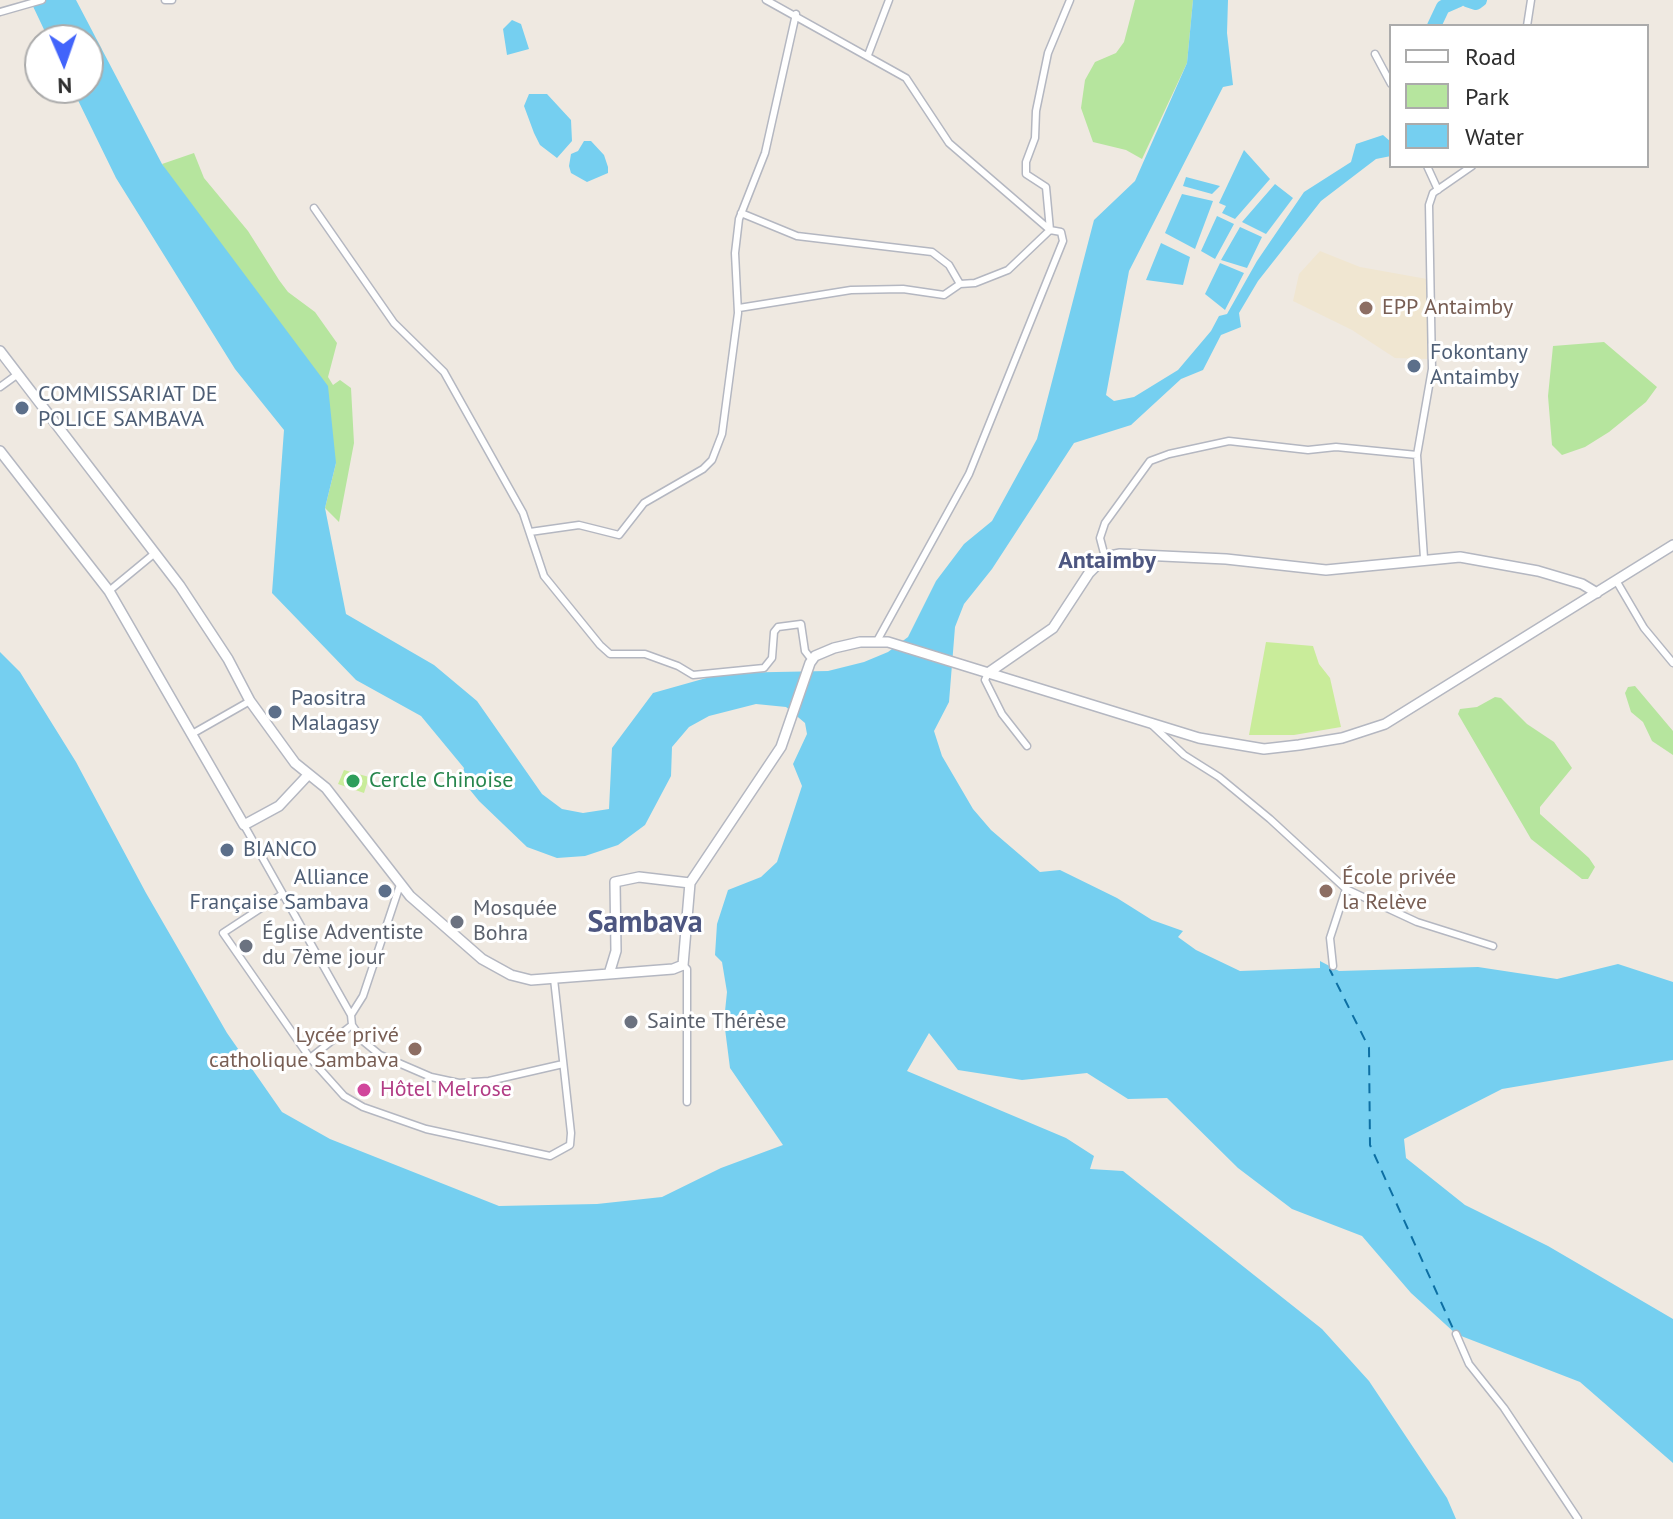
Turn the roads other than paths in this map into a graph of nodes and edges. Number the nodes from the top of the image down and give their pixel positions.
1 (42, 0) edge
2 (165, 0) edge
3 (172, 0) edge
4 (766, 0) edge
5 (889, 0) edge
6 (1070, 0) edge
7 (1531, 0) edge
8 (0, 12) edge
9 (796, 14) junction
10 (1527, 24) edge
11 (1375, 54) dead end
12 (868, 55) junction
13 (1389, 80) edge
14 (1428, 168) edge
15 (1469, 168) edge
16 (1438, 190) junction
17 (314, 208) dead end
18 (741, 213) junction
19 (1050, 230) junction
20 (960, 284) junction
21 (739, 308) junction
22 (0, 351) edge
23 (18, 374) junction
24 (0, 387) edge
25 (0, 451) edge
26 (1417, 455) junction
27 (530, 532) junction
28 (1673, 545) edge
29 (155, 553) junction
30 (1105, 557) junction
31 (1424, 558) junction
32 (1617, 582) junction
33 (109, 591) junction
34 (1597, 593) junction
35 (882, 642) junction
36 (811, 662) junction
37 (1673, 663) edge
38 (988, 673) junction
39 (250, 701) junction
40 (1149, 723) junction
41 (192, 734) junction
42 (1027, 746) dead end
43 (308, 775) junction
44 (244, 825) junction
45 (690, 883) junction
46 (400, 885) junction
47 (1346, 889) junction
48 (281, 895) junction
49 (1493, 946) dead end
50 (683, 965) junction
51 (1333, 966) dead end
52 (609, 974) junction
53 (554, 979) junction
54 (351, 1015) junction
55 (352, 1025) junction
56 (310, 1058) junction
57 (563, 1064) junction
58 (687, 1102) dead end
59 (1456, 1334) dead end
60 (1578, 1519) edge

1 - 8 street
2 - 3 street
4 - 9 street
5 - 12 street
6 - 19 street
7 - 10 street
9 - 12 street
9 - 18 street
11 - 13 street
12 - 19 street
14 - 16 street
15 - 16 street
16 - 26 street
17 - 27 street
18 - 20 street
18 - 21 street
19 - 20 street
19 - 35 street
20 - 21 street
21 - 27 street
22 - 23 main road
23 - 24 street
23 - 29 main road
25 - 33 main road
26 - 30 street
26 - 31 street
27 - 36 street
28 - 32 main road
29 - 33 street
29 - 39 main road
30 - 31 main road
30 - 38 main road
31 - 34 main road
32 - 34 main road
32 - 37 street
33 - 41 main road
34 - 40 main road
35 - 36 main road
35 - 38 main road
36 - 45 main road
38 - 40 main road
38 - 42 street
39 - 41 street
39 - 43 main road
40 - 47 street
41 - 44 main road
43 - 44 main road
43 - 46 main road
44 - 48 street
45 - 50 main road
45 - 52 main road
46 - 53 main road
46 - 54 street
47 - 49 street
47 - 51 street
48 - 54 street
48 - 56 street
50 - 52 main road
50 - 58 street
52 - 53 main road
53 - 57 street
54 - 55 street
55 - 56 street
55 - 57 street
56 - 57 street
59 - 60 street

